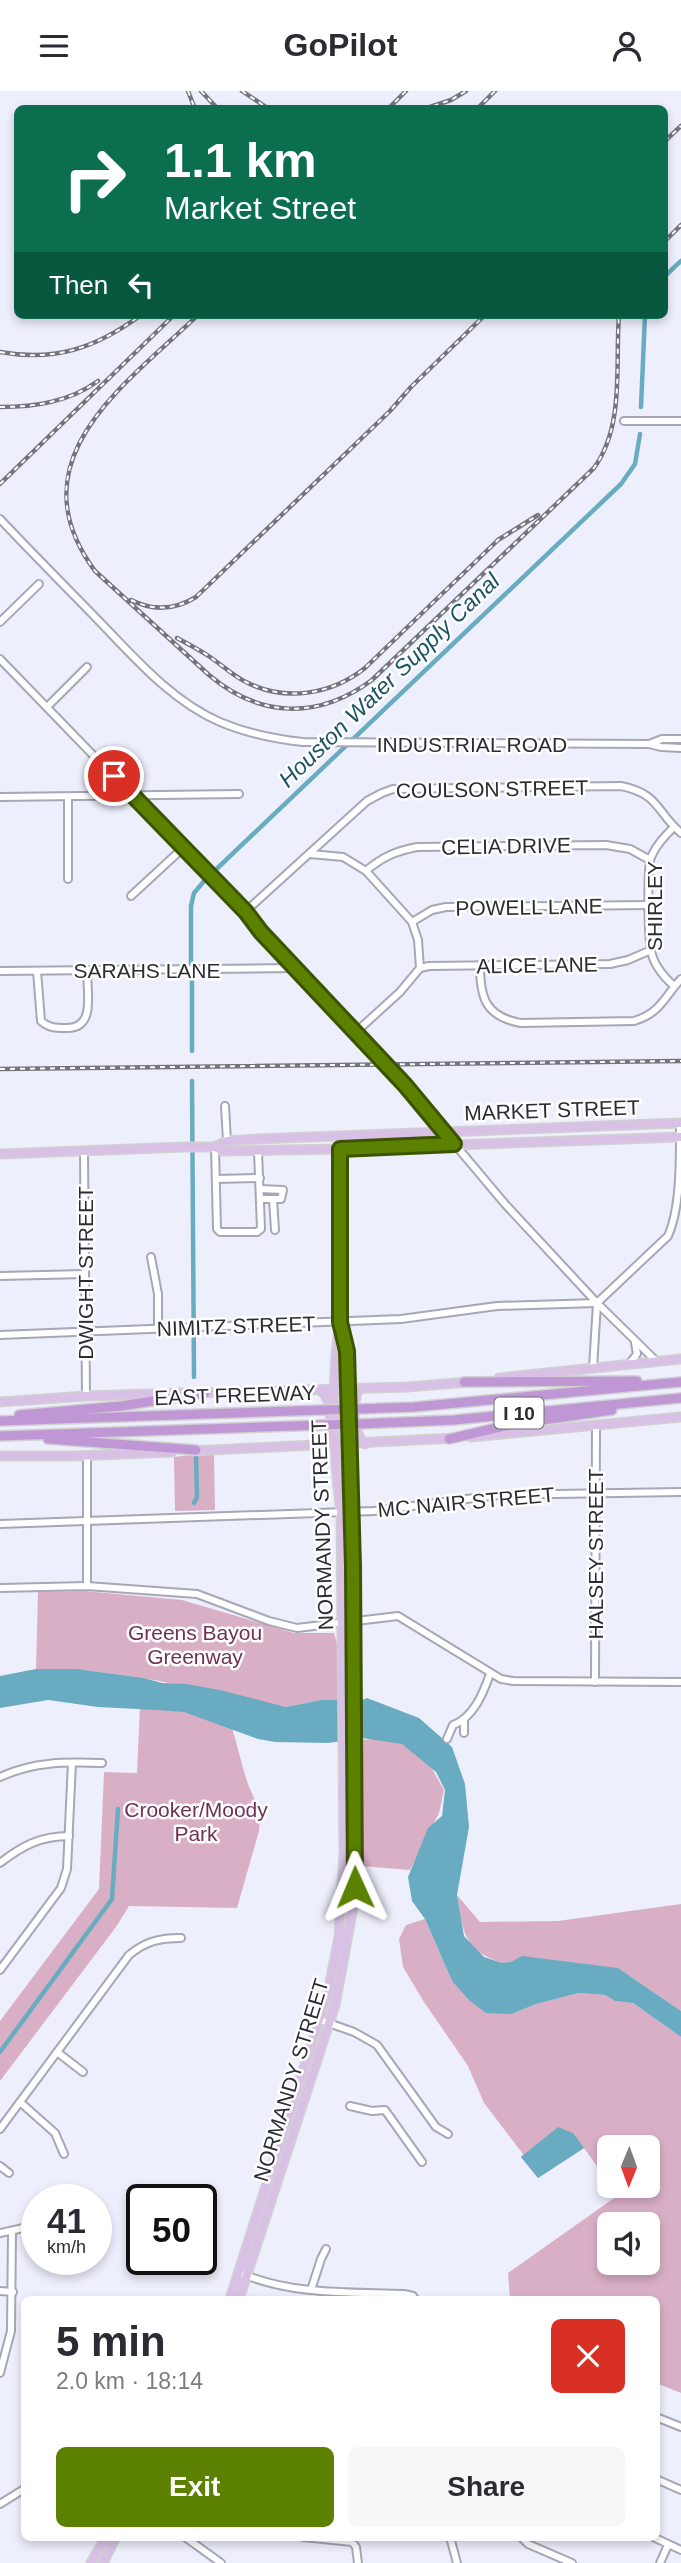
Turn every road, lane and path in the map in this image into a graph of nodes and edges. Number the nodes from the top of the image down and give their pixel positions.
1 (624, 421) dead end
2 (681, 421) edge
3 (0, 520) edge
4 (39, 584) dead end
5 (0, 622) edge
6 (0, 659) edge
7 (87, 667) dead end
8 (48, 706) junction
9 (681, 739) edge
10 (649, 744) junction
11 (681, 748) edge
12 (239, 794) dead end
13 (134, 796) junction
14 (0, 797) edge
15 (68, 797) junction
16 (674, 827) junction
17 (681, 833) edge
18 (183, 848) junction
19 (310, 854) junction
20 (650, 860) junction
21 (366, 871) junction
22 (68, 879) dead end
23 (131, 896) dead end
24 (650, 905) junction
25 (246, 912) junction
26 (412, 922) junction
27 (651, 950) junction
28 (480, 966) junction
29 (294, 968) junction
30 (420, 968) junction
31 (0, 971) edge
32 (37, 971) junction
33 (88, 971) junction
34 (681, 979) edge
35 (674, 986) junction
36 (356, 1032) junction
37 (225, 1106) dead end
38 (681, 1123) edge
39 (444, 1132) junction
40 (339, 1137) junction
41 (681, 1137) edge
42 (227, 1141) junction
43 (454, 1144) junction
44 (215, 1147) junction
45 (340, 1149) junction
46 (84, 1151) junction
47 (258, 1151) junction
48 (0, 1154) edge
49 (260, 1178) junction
50 (216, 1179) junction
51 (260, 1189) junction
52 (260, 1199) junction
53 (273, 1199) junction
54 (275, 1230) dead end
55 (151, 1257) dead end
56 (85, 1274) junction
57 (0, 1276) edge
58 (597, 1303) junction
59 (340, 1322) junction
60 (158, 1329) junction
61 (85, 1332) junction
62 (0, 1335) edge
63 (635, 1341) junction
64 (681, 1359) edge
65 (656, 1361) junction
66 (629, 1364) junction
67 (593, 1367) junction
68 (681, 1381) edge
69 (464, 1382) junction
70 (335, 1388) junction
71 (348, 1388) junction
72 (359, 1388) junction
73 (317, 1389) junction
74 (205, 1393) junction
75 (86, 1396) junction
76 (681, 1399) edge
77 (0, 1401) edge
78 (681, 1417) edge
79 (0, 1420) edge
80 (596, 1426) junction
81 (0, 1436) edge
82 (15, 1436) junction
83 (449, 1439) junction
84 (336, 1444) junction
85 (365, 1444) junction
86 (325, 1445) junction
87 (349, 1445) junction
88 (196, 1450) junction
89 (87, 1456) junction
90 (0, 1457) edge
91 (596, 1492) junction
92 (681, 1492) edge
93 (352, 1511) junction
94 (341, 1512) junction
95 (88, 1520) junction
96 (0, 1524) edge
97 (87, 1586) junction
98 (0, 1588) edge
99 (353, 1622) junction
100 (342, 1624) junction
101 (490, 1674) junction
102 (595, 1682) junction
103 (681, 1682) edge
104 (464, 1721) junction
105 (464, 1733) dead end
106 (447, 1739) dead end
107 (72, 1763) junction
108 (102, 1763) dead end
109 (0, 1777) edge
110 (69, 1836) junction
111 (0, 1863) edge
112 (181, 1938) dead end
113 (0, 1970) edge
114 (320, 2021) junction
115 (329, 2025) junction
116 (58, 2052) junction
117 (83, 2072) dead end
118 (296, 2091) junction
119 (306, 2094) junction
120 (20, 2102) junction
121 (350, 2106) dead end
122 (0, 2129) edge
123 (449, 2134) dead end
124 (64, 2154) dead end
125 (275, 2156) junction
126 (285, 2160) junction
127 (422, 2162) dead end
128 (0, 2166) edge
129 (9, 2173) dead end
130 (21, 2229) edge
131 (12, 2232) junction
132 (0, 2233) edge
133 (326, 2249) dead end
134 (242, 2274) junction
135 (311, 2290) junction
136 (0, 2291) edge
137 (13, 2292) junction
138 (231, 2296) edge
139 (239, 2296) edge
140 (413, 2296) edge
141 (4, 2352) edge
142 (0, 2373) edge
143 (660, 2419) edge
144 (681, 2427) edge
145 (660, 2481) edge
146 (681, 2490) edge
147 (21, 2491) edge
148 (0, 2504) edge
149 (104, 2541) edge
150 (114, 2541) edge
151 (190, 2541) edge
152 (342, 2541) edge
153 (451, 2541) edge
154 (527, 2541) edge
155 (660, 2541) edge
156 (668, 2545) junction
157 (681, 2550) edge
158 (92, 2560) edge
159 (104, 2562) edge
160 (220, 2563) edge
161 (358, 2563) edge
162 (457, 2563) edge
163 (572, 2563) edge
164 (660, 2563) edge

1 - 2 street
3 - 10 street, INDUSTRIAL ROAD
4 - 5 street
6 - 8 street
7 - 8 street
8 - 13 street
9 - 10 street, INDUSTRIAL ROAD
10 - 11 street, INDUSTRIAL ROAD
12 - 13 street
13 - 15 street
13 - 18 street
14 - 15 street
15 - 22 street
16 - 17 street, COULSON STREET
16 - 19 street, COULSON STREET
16 - 20 street, SHIRLEY
18 - 23 street
18 - 25 street
19 - 21 street
19 - 25 street, COULSON STREET
20 - 21 street, CELIA DRIVE
20 - 24 street, SHIRLEY
21 - 26 street
24 - 26 street, POWELL LANE
24 - 27 street, SHIRLEY
25 - 29 street
26 - 30 street
27 - 28 street, ALICE LANE
27 - 35 street, SHIRLEY
28 - 30 street, ALICE LANE
28 - 35 street
29 - 33 street, SARAHS LANE
29 - 36 street
30 - 36 street
31 - 32 street, SARAHS LANE
32 - 33 street, SARAHS LANE
32 - 33 street
34 - 35 street
36 - 39 street
37 - 42 street
38 - 39 main road, MARKET STREET
38 - 41 street
39 - 40 main road, MARKET STREET
39 - 43 street
40 - 42 main road, MARKET STREET
40 - 45 main road, NORMANDY STREET
41 - 43 main road, MARKET STREET
41 - 58 street
42 - 44 main road, MARKET STREET
43 - 45 main road, MARKET STREET
43 - 58 street
44 - 46 main road, MARKET STREET
44 - 47 main road, MARKET STREET
44 - 50 street
45 - 47 main road, MARKET STREET
45 - 59 main road, NORMANDY STREET
46 - 48 main road, MARKET STREET
46 - 56 street, DWIGHT STREET
47 - 49 street
49 - 50 street
49 - 51 street
50 - 52 street
51 - 52 street
51 - 53 street
52 - 53 street
53 - 54 street
55 - 60 street
56 - 57 street
56 - 61 street, DWIGHT STREET
58 - 59 street, NIMITZ STREET
58 - 63 street
58 - 67 street
59 - 60 street, NIMITZ STREET
59 - 70 main road, NORMANDY STREET
59 - 71 main road, NORMANDY STREET
60 - 61 street, NIMITZ STREET
61 - 62 street, NIMITZ STREET
61 - 75 street, DWIGHT STREET
63 - 65 street
63 - 66 street
64 - 65 main road
65 - 66 main road
66 - 67 main road
67 - 69 main road
68 - 69 highway
68 - 79 highway, EAST FREEWAY / I 10, bridge
69 - 72 main road
70 - 71 main road
70 - 73 main road
70 - 84 main road, NORMANDY STREET
71 - 72 main road
71 - 87 main road, NORMANDY STREET
72 - 85 main road
73 - 74 main road
73 - 86 main road
74 - 75 main road
74 - 79 highway
75 - 77 main road
76 - 82 highway, EAST FREEWAY / I 10, bridge
76 - 83 highway
78 - 80 main road
80 - 83 main road
80 - 91 street, HALSEY STREET
81 - 82 highway, EAST FREEWAY / I 10
82 - 88 highway
83 - 85 main road
84 - 86 main road
84 - 87 main road
84 - 94 main road, NORMANDY STREET
85 - 87 main road
86 - 88 main road
87 - 93 main road, NORMANDY STREET
88 - 89 main road
89 - 90 main road
89 - 95 street
91 - 92 street, MC NAIR STREET
91 - 93 street, MC NAIR STREET
91 - 102 street, HALSEY STREET
93 - 94 street, MC NAIR STREET
93 - 99 main road, NORMANDY STREET
94 - 95 street, MC NAIR STREET
94 - 100 main road, NORMANDY STREET
95 - 96 street, MC NAIR STREET
95 - 97 street
97 - 98 street
97 - 100 street
99 - 100 street
99 - 101 street
99 - 115 main road, NORMANDY STREET
100 - 114 main road, NORMANDY STREET
101 - 102 street
101 - 104 street
102 - 103 street
104 - 105 street
104 - 106 street
107 - 108 street
107 - 109 street
107 - 110 street
110 - 111 street
110 - 113 street
112 - 116 street
114 - 115 street
114 - 118 main road, NORMANDY STREET
115 - 119 main road, NORMANDY STREET
115 - 123 street
116 - 117 street
116 - 120 street
118 - 119 main road
118 - 125 main road, NORMANDY STREET
119 - 126 main road, NORMANDY STREET
120 - 122 street
120 - 124 street
121 - 127 street
125 - 126 main road
125 - 134 main road, NORMANDY STREET
126 - 134 main road, NORMANDY STREET
128 - 129 street
130 - 131 street
131 - 132 street
131 - 137 street
133 - 135 street
134 - 135 street
134 - 138 main road, NORMANDY STREET
134 - 139 main road, NORMANDY STREET
135 - 140 street
136 - 137 street
137 - 141 street
141 - 142 street
143 - 144 street
145 - 146 street
147 - 148 street
149 - 158 main road
150 - 159 main road
151 - 160 street
152 - 161 street
153 - 162 street
154 - 163 street
155 - 156 street
156 - 157 street
156 - 164 street
158 - 159 main road

